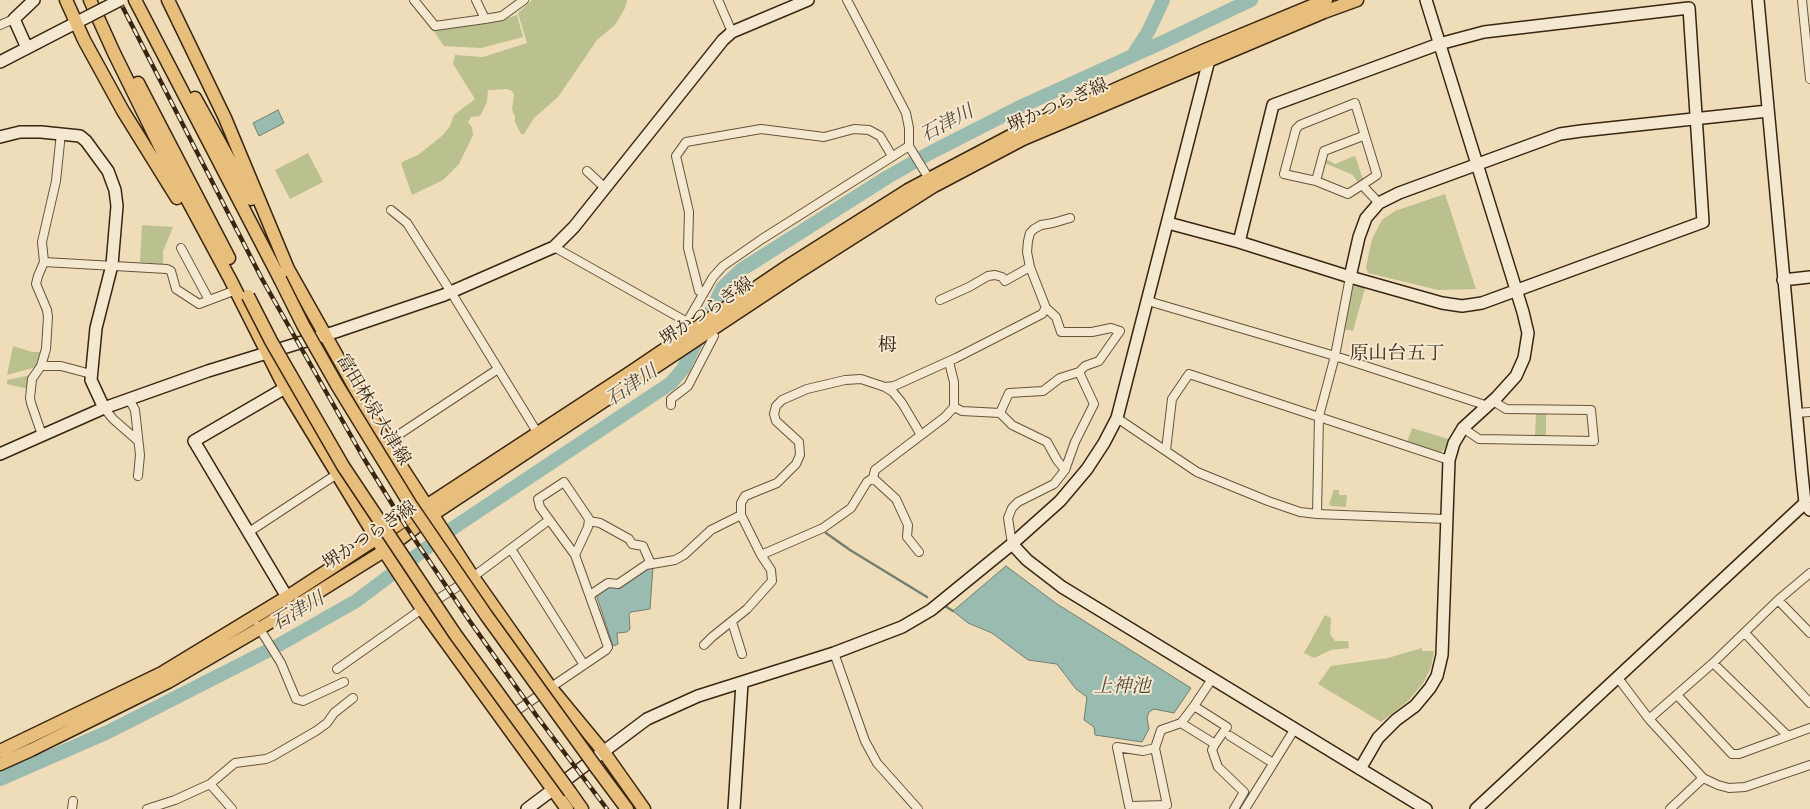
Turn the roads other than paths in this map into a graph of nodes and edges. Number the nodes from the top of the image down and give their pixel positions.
1 (34, 0) edge
2 (66, 0) edge
3 (90, 0) edge
4 (95, 0) edge
5 (120, 0) edge
6 (136, 0) edge
7 (168, 0) edge
8 (414, 0) edge
9 (476, 0) edge
10 (524, 0) edge
11 (718, 0) edge
12 (808, 0) edge
13 (847, 0) edge
14 (1326, 0) edge
15 (1357, 0) edge
16 (1426, 0) edge
17 (1758, 0) edge
18 (1802, 0) edge
19 (14, 18) junction
20 (485, 18) junction
21 (76, 23) junction
22 (0, 25) edge
23 (732, 32) junction
24 (1439, 44) junction
25 (27, 48) junction
26 (1207, 55) junction
27 (0, 62) edge
28 (1810, 75) edge
29 (1810, 80) edge
30 (1768, 111) junction
31 (1696, 119) junction
32 (61, 133) junction
33 (1363, 136) junction
34 (0, 137) edge
35 (911, 148) junction
36 (892, 156) junction
37 (1476, 164) junction
38 (587, 171) dead end
39 (929, 178) junction
40 (1316, 181) junction
41 (1362, 185) junction
42 (605, 188) junction
43 (1379, 203) junction
44 (390, 210) dead end
45 (1070, 218) dead end
46 (1168, 223) junction
47 (1239, 242) junction
48 (554, 247) junction
49 (181, 253) dead end
50 (44, 262) junction
51 (112, 265) junction
52 (1030, 267) junction
53 (284, 274) junction
54 (1350, 277) junction
55 (1810, 277) edge
56 (1784, 280) junction
57 (233, 285) junction
58 (1516, 291) junction
59 (451, 292) junction
60 (703, 293) junction
61 (209, 300) junction
62 (940, 300) dead end
63 (1148, 301) junction
64 (1046, 308) junction
65 (700, 330) junction
66 (324, 335) junction
67 (268, 352) junction
68 (1335, 356) junction
69 (949, 362) junction
70 (41, 366) junction
71 (498, 369) junction
72 (1079, 372) junction
73 (91, 374) junction
74 (885, 387) junction
75 (285, 388) junction
76 (129, 399) junction
77 (1490, 404) junction
78 (670, 405) dead end
79 (954, 407) junction
80 (104, 408) junction
81 (1810, 412) edge
82 (1000, 413) junction
83 (1796, 414) junction
84 (1319, 416) junction
85 (1117, 418) junction
86 (1463, 428) junction
87 (537, 432) junction
88 (42, 435) junction
89 (921, 435) junction
90 (137, 440) junction
91 (386, 443) junction
92 (1166, 450) junction
93 (0, 454) edge
94 (1449, 460) junction
95 (1065, 470) junction
96 (337, 474) junction
97 (138, 476) dead end
98 (873, 478) junction
99 (1807, 506) edge
100 (1317, 514) junction
101 (432, 515) junction
102 (741, 515) junction
103 (1446, 519) junction
104 (549, 520) junction
105 (588, 521) junction
106 (249, 532) junction
107 (376, 538) junction
108 (1012, 544) junction
109 (511, 549) junction
110 (919, 552) dead end
111 (386, 554) junction
112 (575, 555) junction
113 (761, 555) junction
114 (651, 564) junction
115 (1810, 573) edge
116 (473, 577) junction
117 (590, 595) junction
118 (287, 597) junction
119 (1778, 600) junction
120 (422, 609) junction
121 (732, 622) junction
122 (259, 628) junction
123 (1745, 633) junction
124 (1810, 633) edge
125 (704, 646) dead end
126 (834, 653) junction
127 (742, 654) dead end
128 (1713, 663) junction
129 (584, 665) junction
130 (337, 669) dead end
131 (1618, 678) junction
132 (1212, 679) junction
133 (344, 682) dead end
134 (742, 683) junction
135 (551, 688) junction
136 (1677, 695) junction
137 (353, 698) dead end
138 (1810, 703) edge
139 (1194, 706) junction
140 (1649, 719) junction
141 (502, 721) junction
142 (1181, 723) junction
143 (1810, 728) edge
144 (1294, 730) junction
145 (1230, 736) dead end
146 (1788, 736) junction
147 (1216, 744) junction
148 (1155, 748) junction
149 (0, 750) edge
150 (603, 751) junction
151 (1273, 763) junction
152 (0, 764) edge
153 (1810, 765) edge
154 (1360, 769) junction
155 (1703, 778) junction
156 (210, 784) junction
157 (553, 788) junction
158 (147, 809) edge
159 (232, 809) edge
160 (527, 809) edge
161 (567, 809) edge
162 (582, 809) edge
163 (627, 809) edge
164 (644, 809) edge
165 (734, 809) edge
166 (918, 809) edge
167 (1234, 809) edge
168 (1245, 809) edge
169 (1426, 809) edge
170 (1476, 809) edge
171 (1670, 809) edge

1 - 19 street
2 - 21 main road
3 - 57 main road
4 - 162 main road, bridge
5 - 21 street, bridge
6 - 53 main road, 富田林泉大津線
7 - 53 main road
8 - 20 street
9 - 20 street
10 - 20 street
11 - 23 street
12 - 23 street
13 - 35 street
14 - 26 main road, 堺かつらぎ線
15 - 26 main road, 堺かつらぎ線
16 - 24 street
17 - 30 street
18 - 28 street
19 - 22 street
19 - 25 street
21 - 25 street
21 - 57 main road
23 - 42 street
24 - 31 street
24 - 37 street
24 - 47 street
25 - 27 street
26 - 39 main road, 堺かつらぎ線
26 - 46 street
28 - 29 street
30 - 31 street
30 - 56 street
31 - 37 street
31 - 58 street
32 - 34 street
32 - 50 street
32 - 51 street
33 - 40 street
33 - 40 street
33 - 41 street
35 - 36 street
35 - 39 street
36 - 60 street
36 - 60 street
37 - 43 street
37 - 58 street
38 - 42 street
39 - 65 main road, 堺かつらぎ線
39 - 65 main road, 堺かつらぎ線
40 - 41 street
41 - 43 street
42 - 48 street
43 - 54 street
44 - 59 street
45 - 52 street
46 - 47 street
46 - 63 street
47 - 54 street
48 - 59 street
48 - 65 street
49 - 61 street
50 - 51 street
50 - 70 street
51 - 61 street
51 - 73 street
52 - 62 street
52 - 64 street
53 - 66 main road
53 - 163 main road, 富田林泉大津線, bridge
54 - 58 street
54 - 68 street
55 - 56 street
56 - 83 street
57 - 61 street
57 - 67 main road
58 - 77 street
59 - 66 street
59 - 71 street
60 - 65 street
63 - 68 street
63 - 85 street
64 - 69 street
64 - 72 street
65 - 78 street
65 - 87 main road, 堺かつらぎ線
65 - 101 main road, 堺かつらぎ線
66 - 67 street
66 - 91 main road
67 - 75 main road
67 - 76 street
68 - 77 street
68 - 84 street
69 - 74 street
69 - 79 street
70 - 73 street
70 - 88 street
71 - 87 street
71 - 91 street
72 - 82 street
72 - 95 street
73 - 80 street
74 - 89 street
74 - 102 street
75 - 96 main road
75 - 106 street
76 - 80 street
76 - 90 street
77 - 86 street
77 - 86 street
79 - 82 street
79 - 89 street
80 - 88 street
80 - 90 street
81 - 83 street
82 - 95 street
83 - 99 street
84 - 92 street
84 - 94 street
84 - 100 street
85 - 92 street
85 - 108 street
86 - 94 street
87 - 101 main road, 堺かつらぎ線
88 - 93 street
89 - 98 street
90 - 97 street
91 - 101 main road
92 - 100 street
94 - 103 street
95 - 108 street
96 - 106 street
96 - 107 main road
98 - 110 street
98 - 113 street
99 - 131 street
100 - 103 street
101 - 107 main road, 堺かつらぎ線
101 - 111 main road, 堺かつらぎ線
101 - 116 main road
102 - 113 street
102 - 114 street
103 - 154 street
104 - 105 street
104 - 109 street
104 - 112 street
105 - 112 street
105 - 114 street
106 - 118 street
107 - 111 main road
107 - 118 main road, 堺かつらぎ線
108 - 126 street
108 - 132 street
109 - 116 street
109 - 129 street
111 - 120 main road
111 - 122 main road, 堺かつらぎ線
112 - 117 street
113 - 121 street
114 - 117 street
115 - 119 street
116 - 120 street
116 - 135 main road
117 - 129 street
118 - 122 main road, 堺かつらぎ線
119 - 123 street
119 - 124 street
120 - 130 street
120 - 141 main road
121 - 125 street
121 - 127 street
122 - 133 street
122 - 149 main road, 堺かつらぎ線
122 - 152 main road, 堺かつらぎ線
123 - 128 street
123 - 138 street
126 - 134 street
126 - 166 street
128 - 136 street
128 - 146 street
129 - 135 street
131 - 140 street
131 - 170 street
132 - 139 street
132 - 144 street
134 - 150 street
134 - 165 street
135 - 141 street
135 - 150 main road
136 - 140 street
136 - 146 street
137 - 156 street
139 - 142 street
139 - 147 street
140 - 155 street
141 - 157 main road
142 - 147 street
142 - 148 street
143 - 146 street
144 - 151 street
144 - 154 street
145 - 151 street
147 - 167 street
148 - 148 street
150 - 157 street
150 - 164 main road
151 - 168 street
153 - 155 street
154 - 169 street
155 - 171 street
156 - 158 street
156 - 159 street
157 - 160 street
157 - 161 main road

